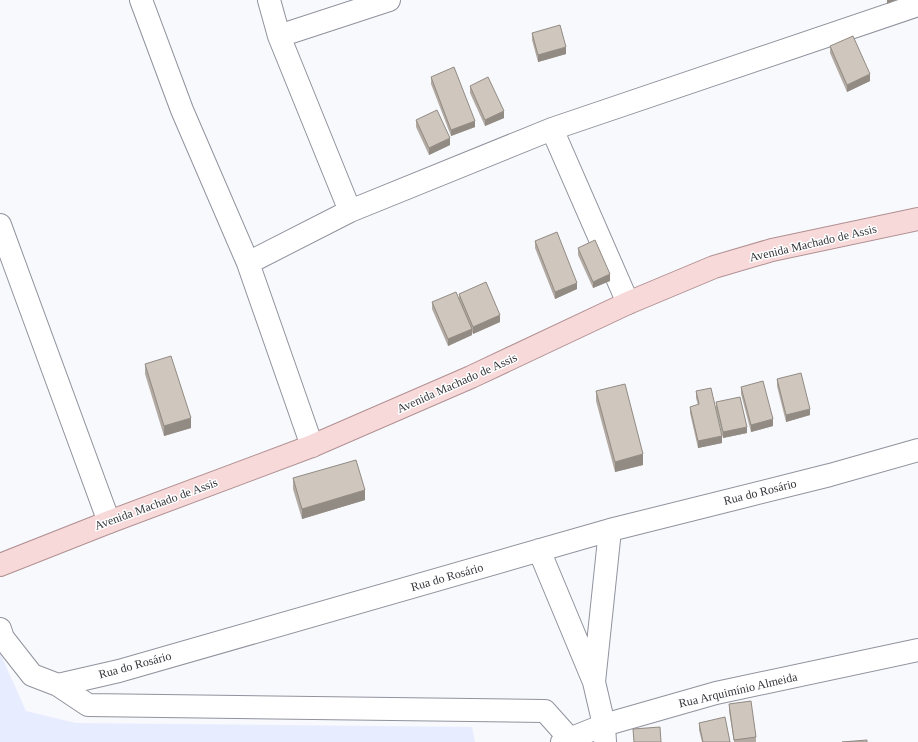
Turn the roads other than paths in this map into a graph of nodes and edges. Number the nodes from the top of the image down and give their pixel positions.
1 (141, 0) edge
2 (269, 0) edge
3 (390, 0) edge
4 (918, 5) edge
5 (279, 36) junction
6 (552, 129) junction
7 (350, 211) junction
8 (918, 219) edge
9 (0, 225) edge
10 (248, 263) junction
11 (628, 303) junction
12 (312, 446) junction
13 (918, 450) edge
14 (109, 522) junction
15 (610, 530) junction
16 (539, 550) junction
17 (0, 565) edge
18 (0, 629) edge
19 (918, 650) edge
20 (594, 682) junction
21 (58, 685) junction
22 (605, 734) edge
23 (566, 741) edge

1 - 10 street
2 - 5 street
3 - 5 street
4 - 6 street
5 - 7 street
6 - 7 street
6 - 11 street
7 - 10 street
8 - 11 main road, Avenida Machado de Assis
9 - 14 street
10 - 12 street
11 - 12 main road, Avenida Machado de Assis
12 - 14 main road, Avenida Machado de Assis
13 - 15 street, Rua do Rosário
14 - 17 main road, Avenida Machado de Assis
15 - 16 street, Rua do Rosário
15 - 20 street
16 - 20 street
16 - 21 street, Rua do Rosário
18 - 21 street
19 - 22 street, Rua Arquimínio Almeida
20 - 22 street
21 - 23 street
22 - 23 street, Rua Arquimínio Almeida

